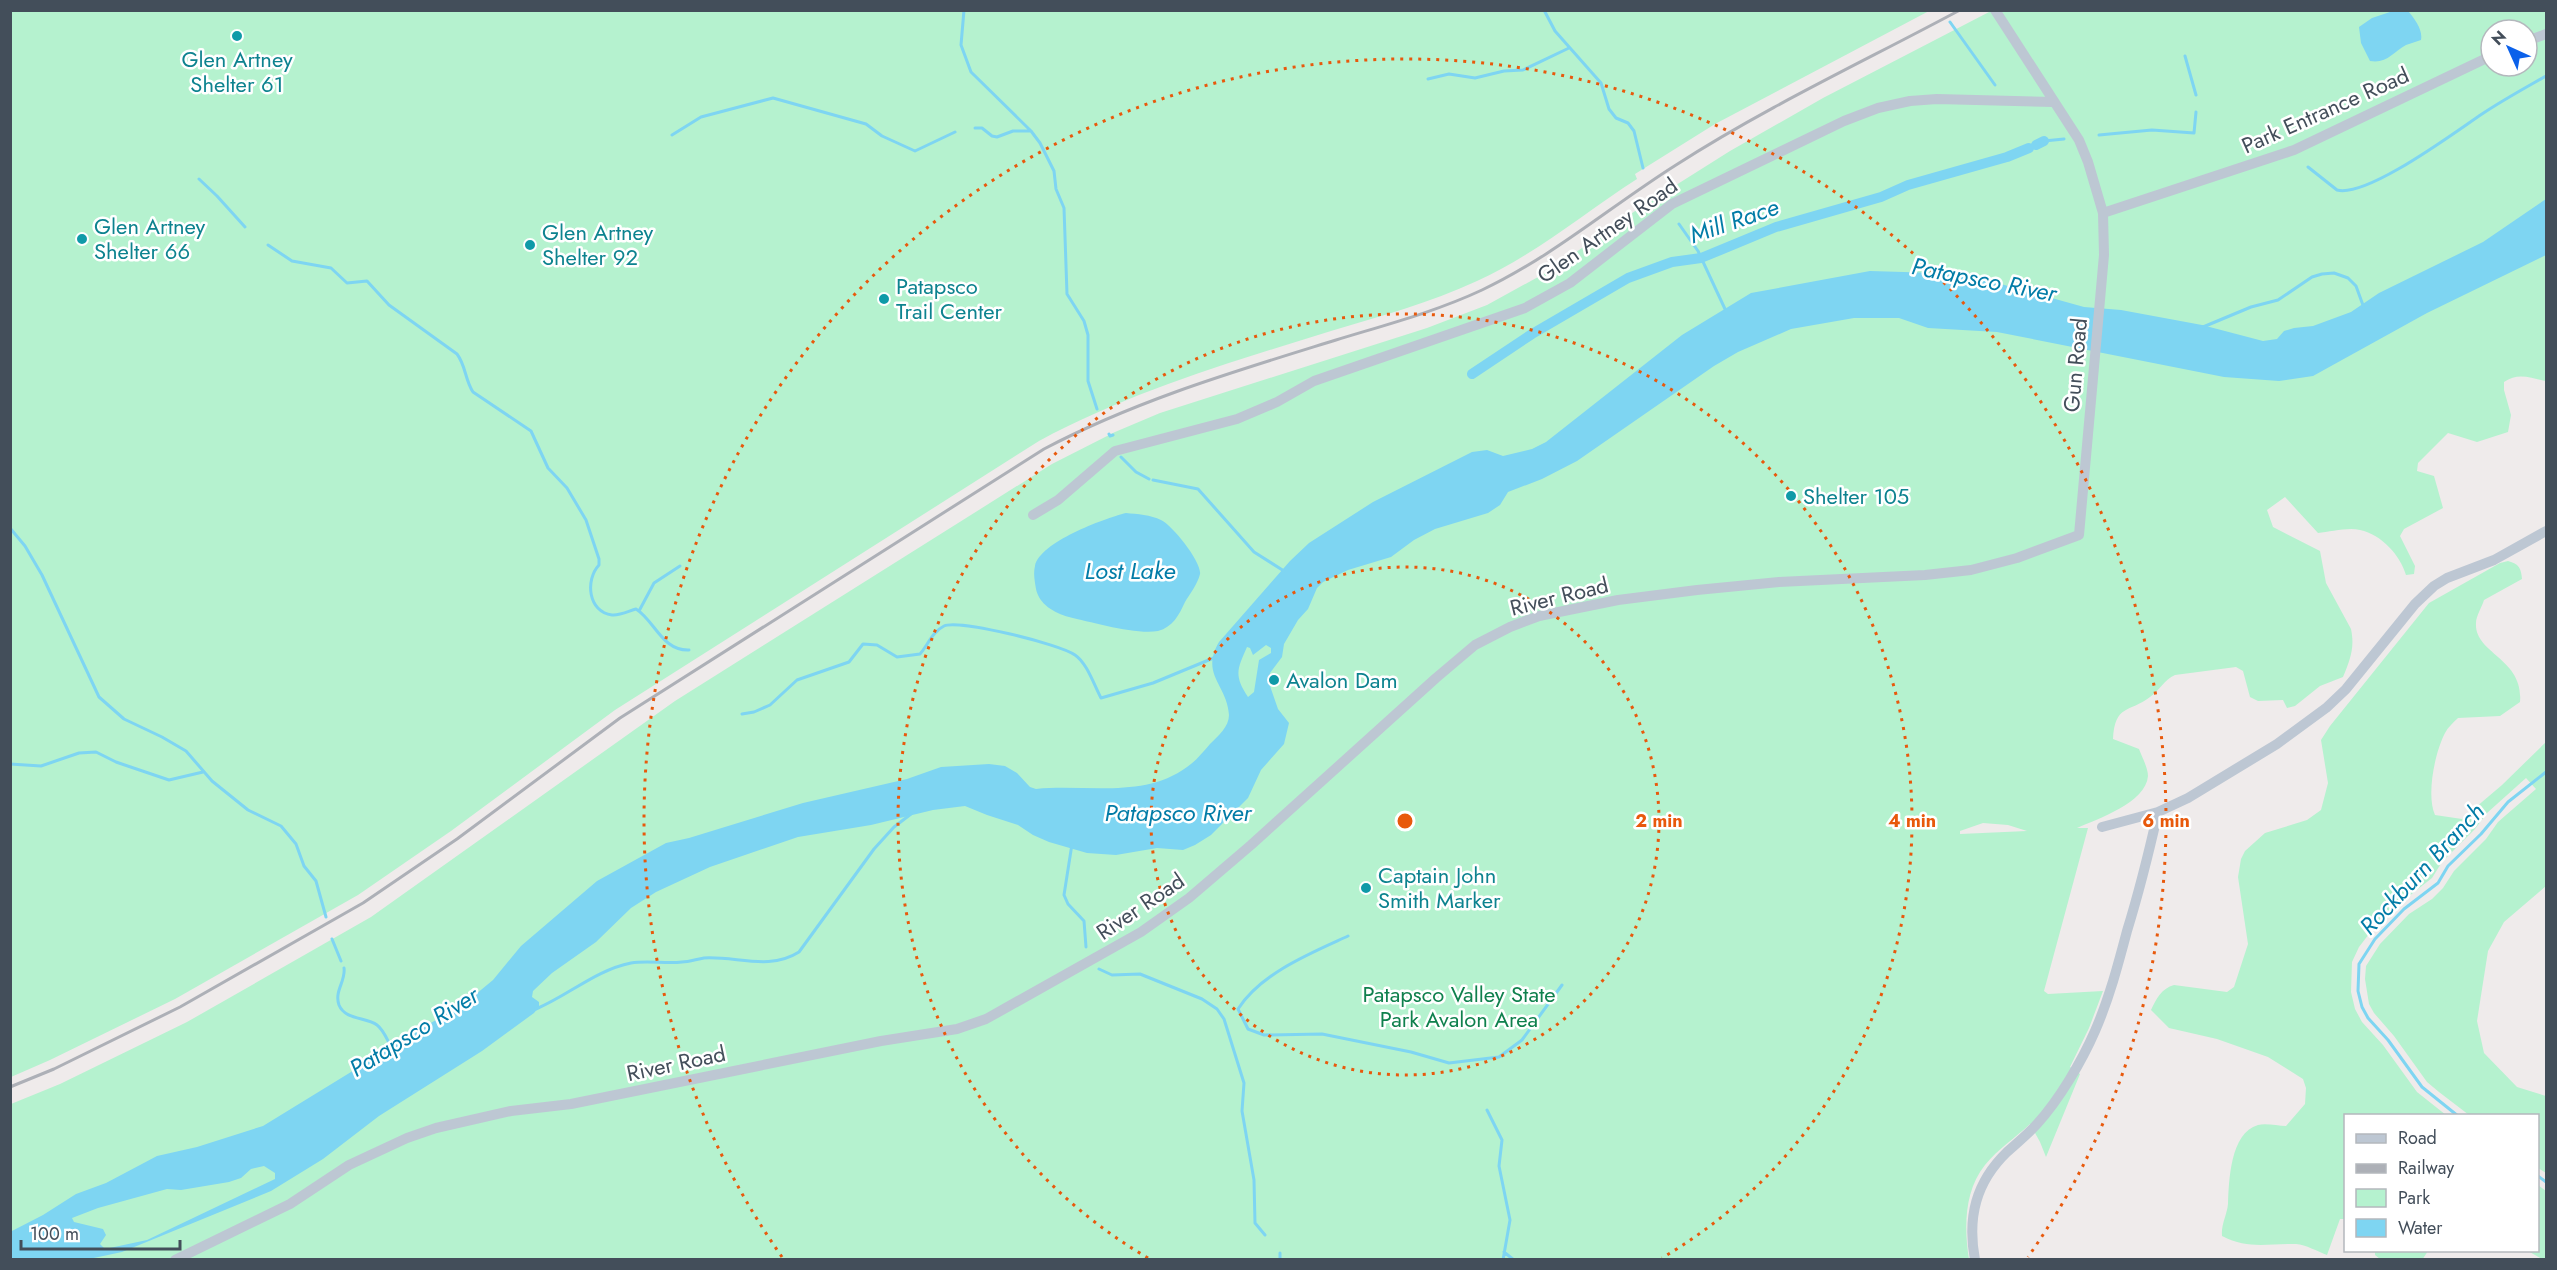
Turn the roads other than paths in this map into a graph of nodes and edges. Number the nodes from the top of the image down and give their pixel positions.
1 (1995, 10) edge
2 (2479, 62) edge
3 (2054, 102) junction
4 (2103, 213) junction
5 (1033, 515) dead end
6 (2547, 531) edge
7 (2079, 535) joint
8 (2158, 812) junction
9 (2102, 827) dead end
10 (175, 1260) edge
11 (1975, 1260) edge

1 - 3 street, Gun Road
2 - 4 street, Park Entrance Road
3 - 4 street, Gun Road
3 - 5 street, Glen Artney Road
4 - 7 street, Gun Road
6 - 8 street
7 - 10 street, River Road
8 - 9 street
8 - 11 street

